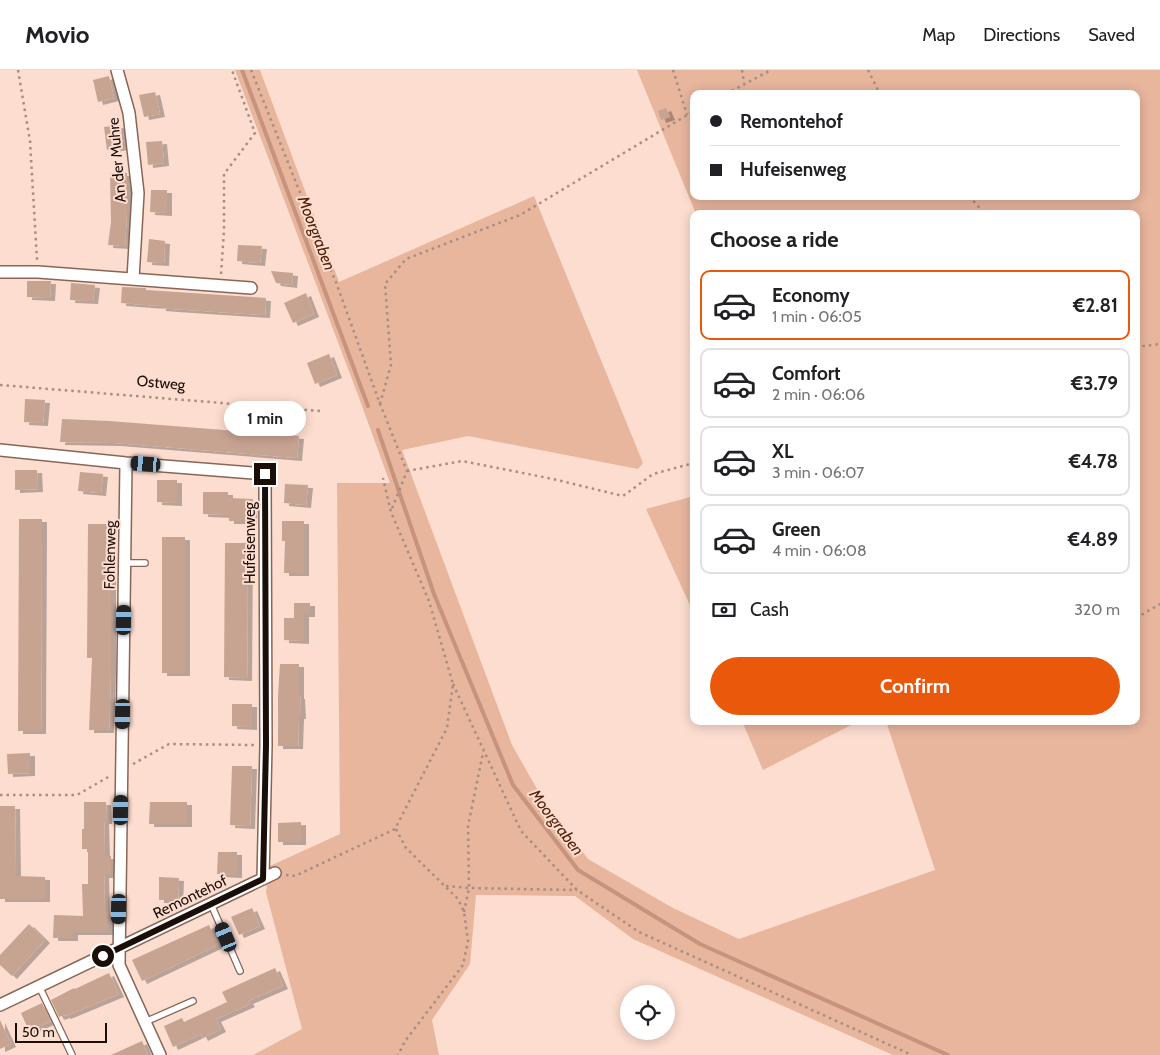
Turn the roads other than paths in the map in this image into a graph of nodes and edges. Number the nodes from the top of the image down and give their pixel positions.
1 (117, 70) edge
2 (0, 272) edge
3 (133, 279) junction
4 (250, 288) dead end
5 (0, 450) edge
6 (126, 463) junction
7 (125, 563) junction
8 (145, 563) dead end
9 (275, 873) road end
10 (263, 879) junction
11 (211, 904) junction
12 (119, 948) junction
13 (240, 971) dead end
14 (39, 986) junction
15 (193, 1001) dead end
16 (0, 1005) edge
17 (145, 1022) junction
18 (72, 1055) edge
19 (160, 1055) edge

1 - 3 street, An der Muhre
2 - 3 street
3 - 4 street
5 - 6 street, Hufeisenweg
6 - 7 street, Fohlenweg
6 - 10 street, Hufeisenweg
7 - 8 lane
7 - 12 street, Fohlenweg
9 - 10 street, Remontehof
10 - 11 street, Remontehof
11 - 12 street, Remontehof
11 - 13 lane
12 - 14 street, Remontehof
12 - 17 street
14 - 16 street, Remontehof
14 - 18 lane
15 - 17 lane
17 - 19 street

